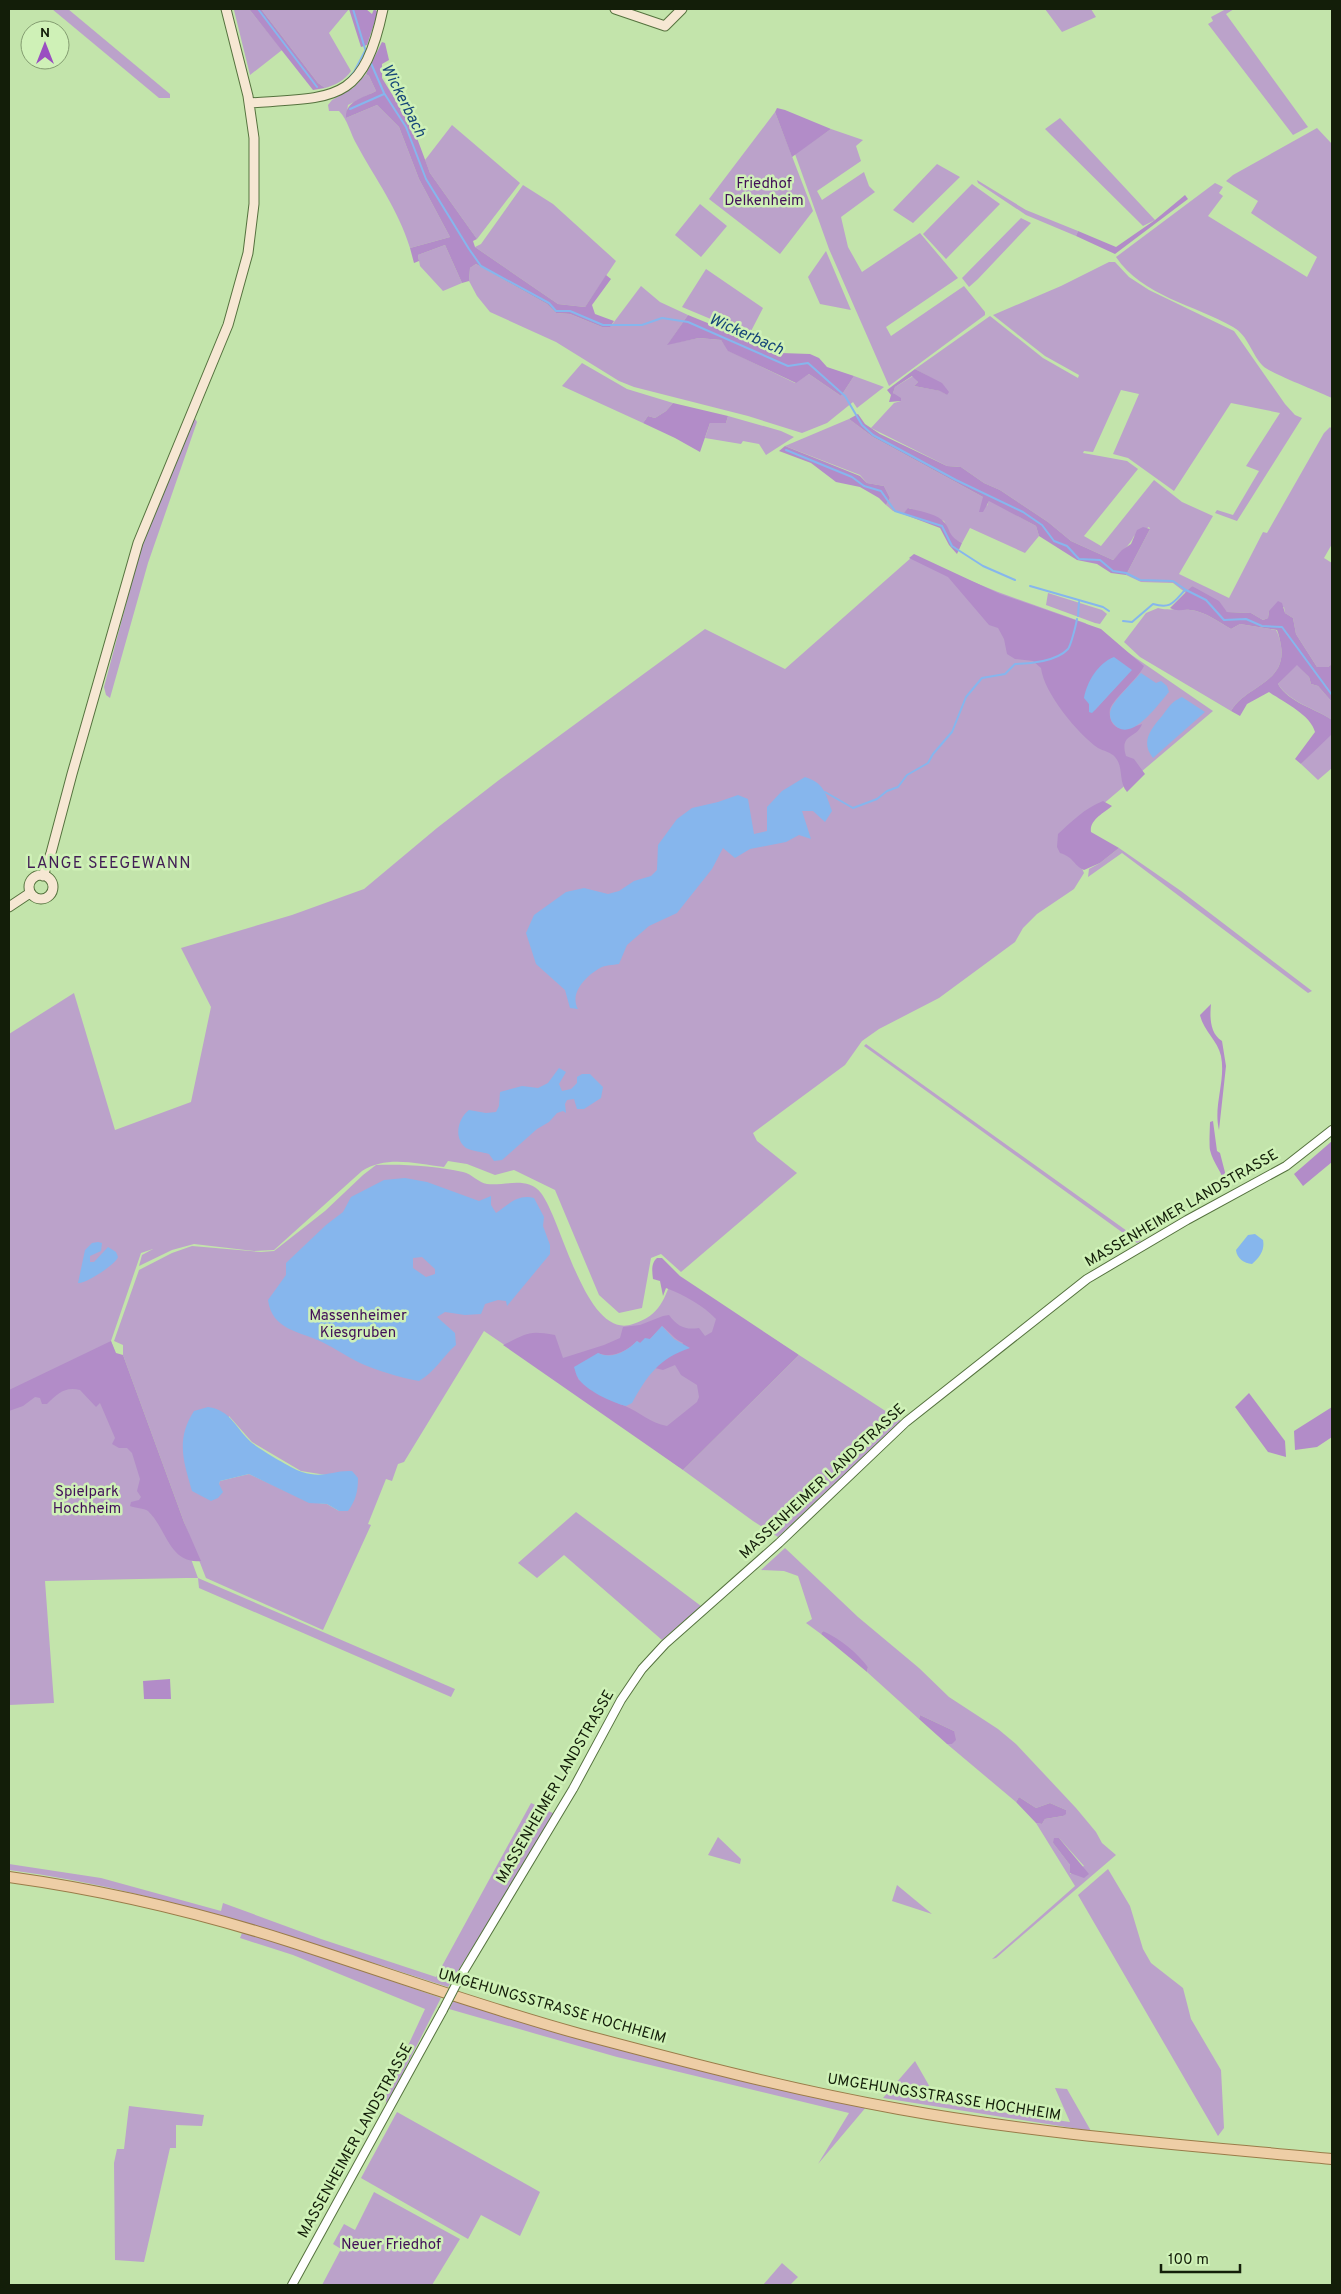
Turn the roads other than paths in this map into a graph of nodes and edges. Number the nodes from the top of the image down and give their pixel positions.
1 (226, 9) edge
2 (383, 9) edge
3 (615, 9) edge
4 (682, 9) edge
5 (248, 99) junction
6 (282, 100) junction
7 (265, 102) junction
8 (252, 119) junction
9 (43, 876) junction
10 (30, 893) junction
11 (9, 907) edge
12 (1332, 1130) edge
13 (9, 1877) edge
14 (1332, 2159) edge
15 (292, 2285) edge

1 - 5 main road
2 - 6 main road
3 - 4 main road
5 - 6 main road
5 - 7 main road
5 - 8 main road
6 - 7 main road
7 - 8 main road
8 - 9 main road
9 - 10 main road
9 - 10 main road
10 - 11 main road
12 - 15 street, MASSENHEIMER LANDSTRASSE, bridge
13 - 14 main road, UMGEHUNGSSTRASSE HOCHHEIM

